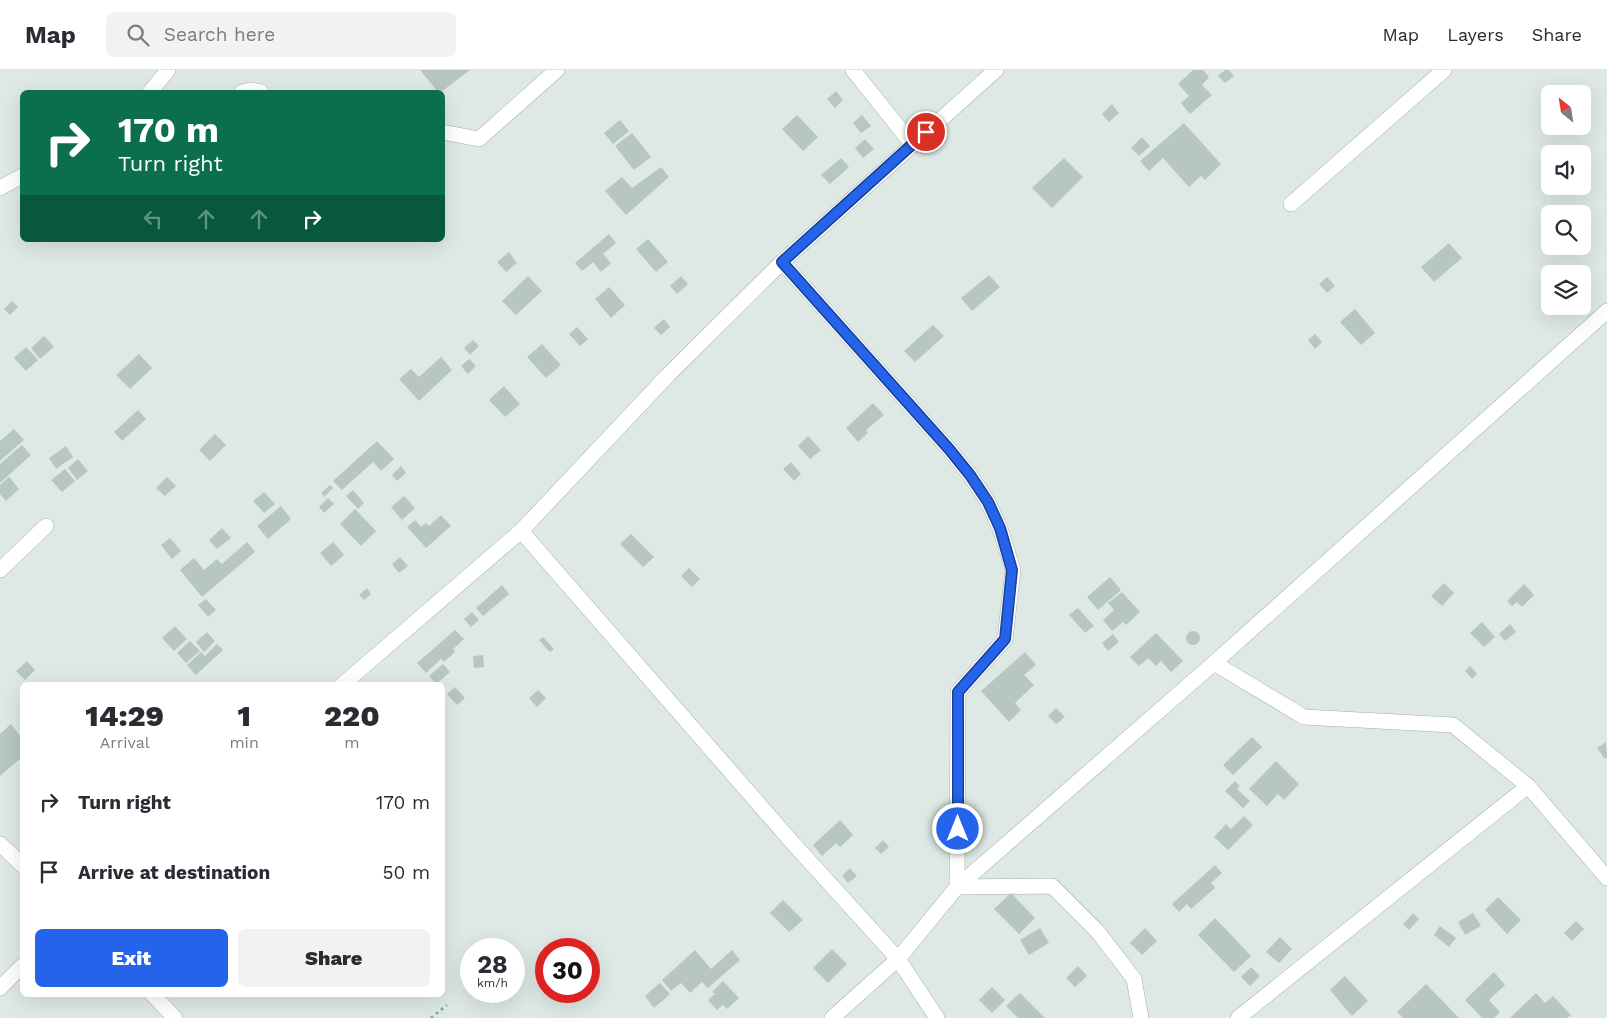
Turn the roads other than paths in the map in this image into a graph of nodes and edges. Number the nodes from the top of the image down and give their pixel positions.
1 (168, 70) edge
2 (557, 70) edge
3 (853, 70) edge
4 (996, 70) edge
5 (1444, 70) edge
6 (152, 90) edge
7 (445, 133) edge
8 (912, 144) junction
9 (20, 177) edge
10 (0, 188) edge
11 (1291, 204) dead end
12 (782, 262) junction
13 (1607, 312) edge
14 (46, 526) dead end
15 (521, 531) junction
16 (0, 570) edge
17 (1214, 663) junction
18 (345, 682) edge
19 (1528, 786) junction
20 (0, 844) edge
21 (20, 863) edge
22 (1607, 878) edge
23 (957, 887) junction
24 (898, 959) junction
25 (20, 968) edge
26 (0, 988) edge
27 (156, 997) edge
28 (176, 1018) edge
29 (832, 1018) edge
30 (937, 1018) edge
31 (1141, 1018) edge
32 (1238, 1018) edge

1 - 6 street
2 - 7 street
3 - 8 street
4 - 8 street
5 - 11 street
8 - 12 street
9 - 10 street
12 - 15 street
12 - 23 street
13 - 17 street
14 - 16 street
15 - 18 street
15 - 24 street
17 - 19 street
17 - 23 street
19 - 22 street
19 - 32 street
20 - 21 street
23 - 24 street
23 - 31 street
24 - 29 street
24 - 30 street
25 - 26 street
27 - 28 street

